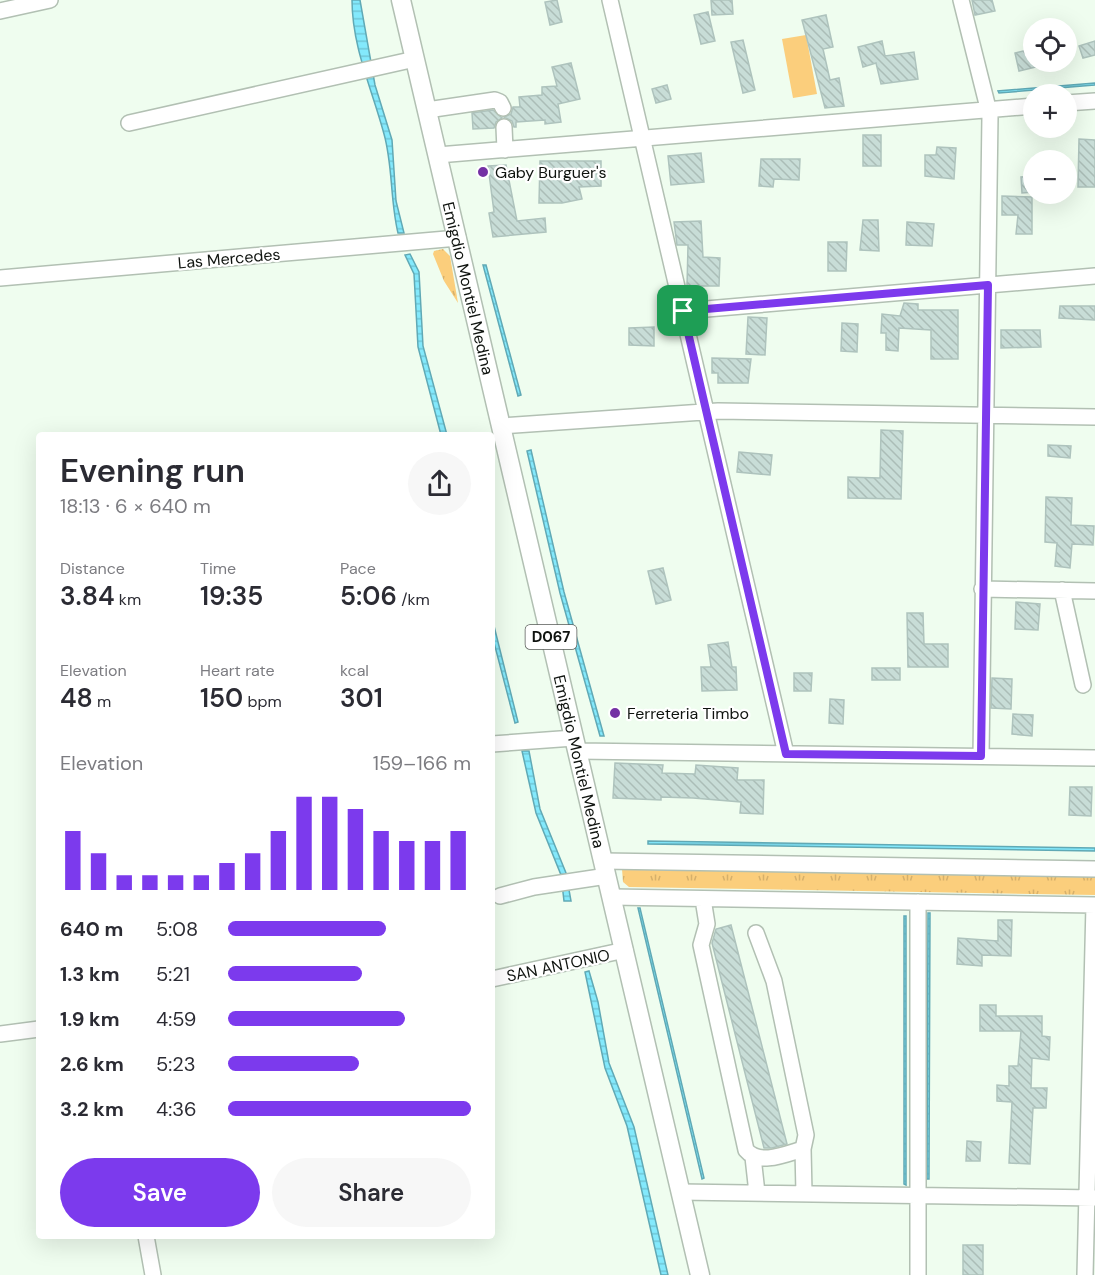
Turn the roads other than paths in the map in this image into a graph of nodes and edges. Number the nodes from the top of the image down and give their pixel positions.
1 (50, 0) edge
2 (401, 0) edge
3 (610, 0) edge
4 (961, 0) edge
5 (1, 10) edge
6 (416, 59) junction
7 (1095, 101) edge
8 (1077, 102) edge
9 (1023, 107) edge
10 (503, 108) dead end
11 (428, 110) junction
12 (988, 110) junction
13 (129, 123) dead end
14 (504, 127) dead end
15 (643, 138) junction
16 (505, 150) junction
17 (438, 155) junction
18 (458, 238) junction
19 (1095, 276) edge
20 (0, 278) edge
21 (988, 285) junction
22 (683, 311) junction
23 (706, 411) junction
24 (986, 415) junction
25 (1095, 417) edge
26 (502, 426) junction
27 (982, 589) junction
28 (1062, 590) junction
29 (1095, 591) edge
30 (1083, 685) dead end
31 (495, 744) edge
32 (576, 744) junction
33 (786, 754) junction
34 (981, 756) junction
35 (1095, 758) edge
36 (605, 869) junction
37 (1095, 869) edge
38 (500, 896) dead end
39 (612, 897) junction
40 (703, 899) junction
41 (918, 902) junction
42 (1095, 905) edge
43 (756, 933) dead end
44 (624, 950) junction
45 (495, 978) edge
46 (36, 1029) edge
47 (0, 1034) edge
48 (803, 1149) junction
49 (753, 1156) junction
50 (680, 1192) junction
51 (757, 1193) junction
52 (804, 1194) junction
53 (918, 1195) junction
54 (1091, 1198) edge
55 (147, 1239) edge
56 (153, 1275) edge
57 (700, 1275) edge
58 (918, 1275) edge
59 (1085, 1275) edge

1 - 5 street
2 - 6 main road, Emigdio Montiel Medina / D067
3 - 15 street
4 - 12 street
6 - 11 main road, Emigdio Montiel Medina / D067
6 - 13 street
7 - 8 street
9 - 12 street
10 - 11 street
11 - 17 main road, Emigdio Montiel Medina / D067
12 - 15 street
12 - 21 street
14 - 16 street
15 - 16 street
15 - 22 street
16 - 17 street
17 - 18 main road, Emigdio Montiel Medina / D067
18 - 20 street, Las Mercedes
18 - 26 main road, Emigdio Montiel Medina / D067
19 - 21 street
21 - 22 street
21 - 24 street
22 - 23 street
23 - 24 street
23 - 26 street
23 - 33 street
24 - 25 street
24 - 27 street
26 - 32 main road, Emigdio Montiel Medina / D067
27 - 28 street
27 - 34 street
28 - 29 street
28 - 30 street
31 - 32 street
32 - 33 street
32 - 36 main road, Emigdio Montiel Medina / D067
33 - 34 street
34 - 35 street
36 - 37 street
36 - 38 street
36 - 39 main road, Emigdio Montiel Medina / D067
39 - 40 street
39 - 44 main road, Emigdio Montiel Medina / D067
40 - 41 street
40 - 49 street
41 - 42 street
41 - 53 street
42 - 54 street
43 - 48 street
44 - 45 street, SAN ANTONIO
44 - 50 main road, Emigdio Montiel Medina / D067
46 - 47 street
48 - 49 street
48 - 52 street
49 - 51 street
50 - 51 street
50 - 57 main road, Emigdio Montiel Medina / D067
51 - 52 street
52 - 53 street
53 - 54 street
53 - 58 street
54 - 59 street
55 - 56 street

